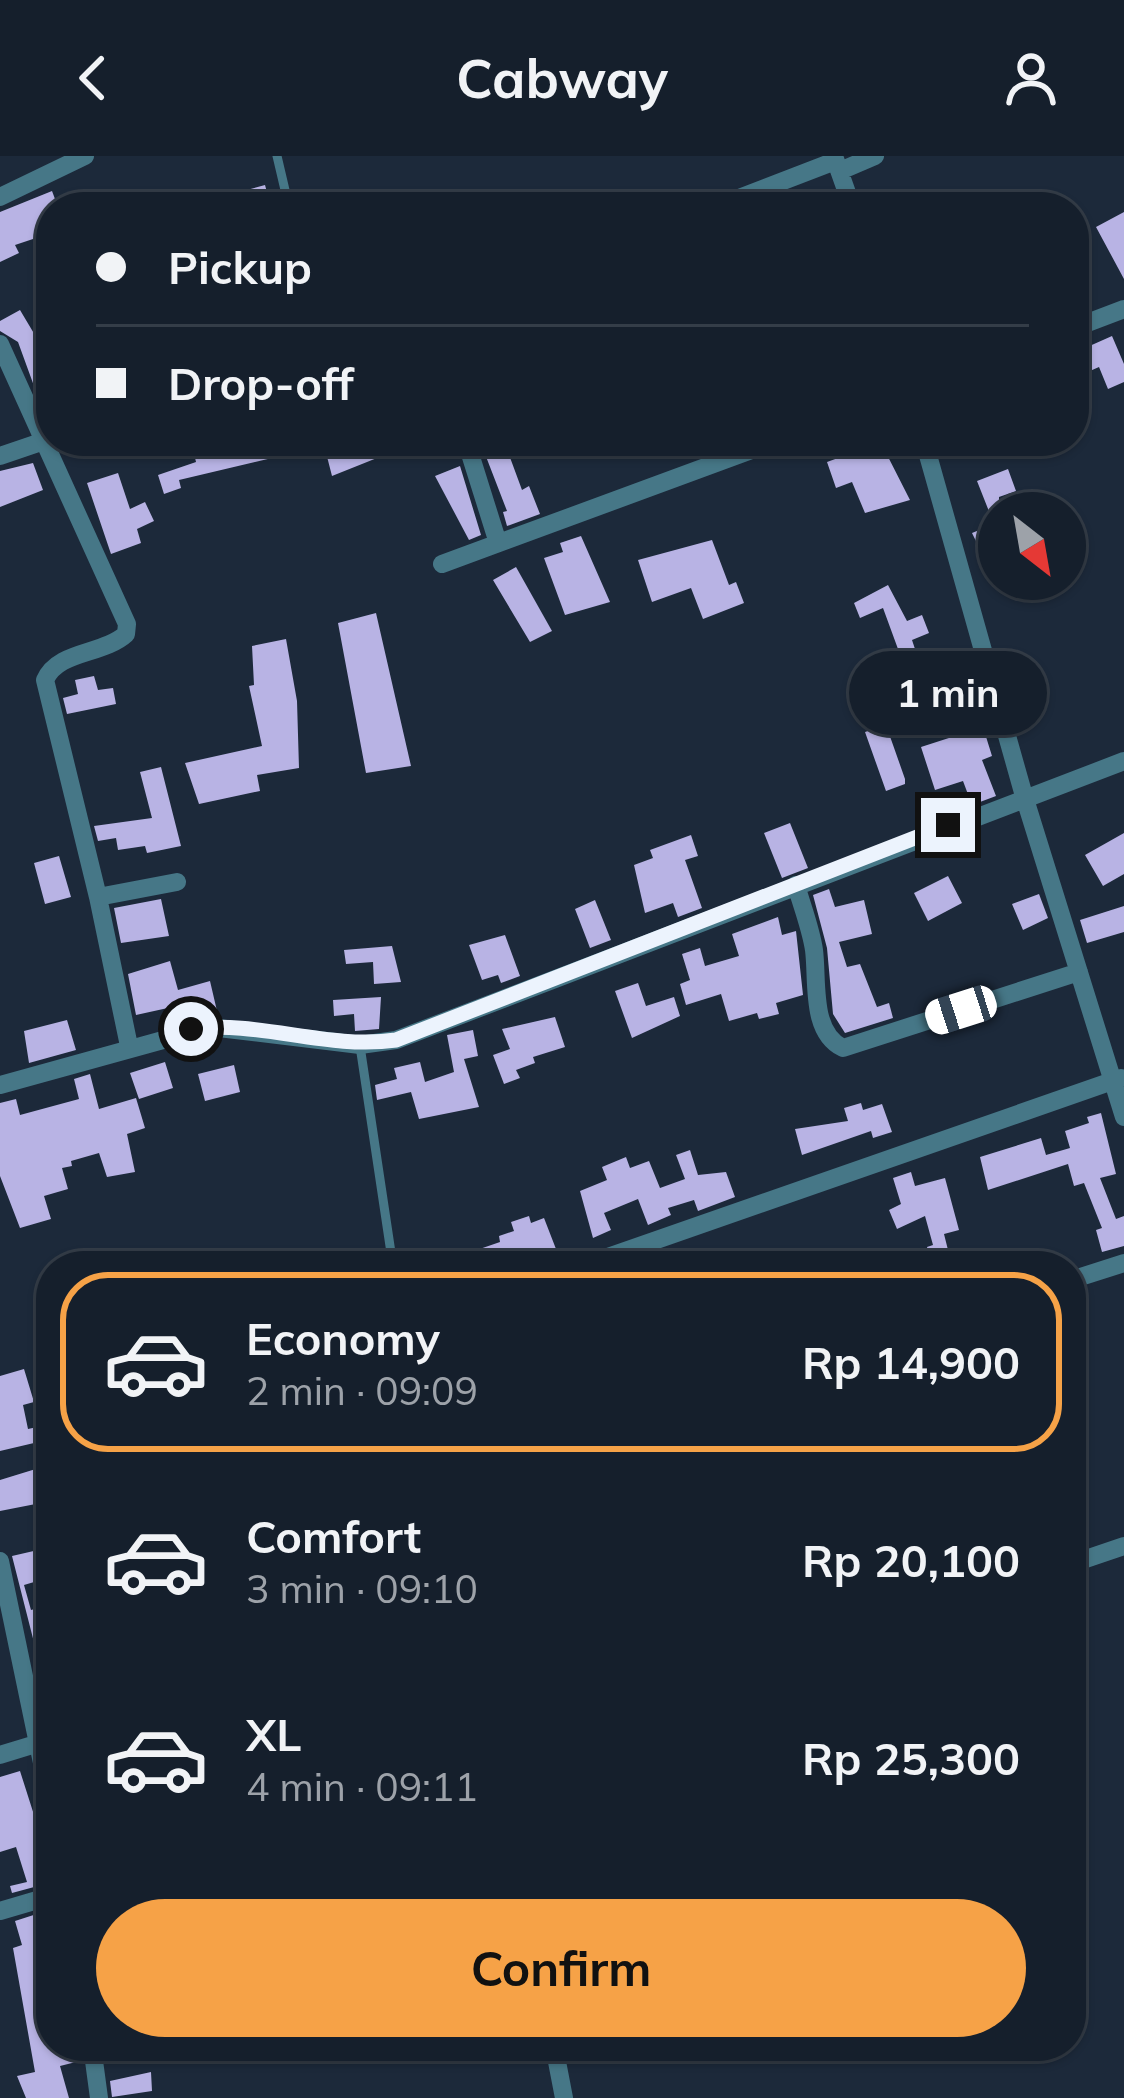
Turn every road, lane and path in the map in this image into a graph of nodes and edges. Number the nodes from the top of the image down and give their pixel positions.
1 (85, 156) edge
2 (278, 156) edge
3 (875, 156) edge
4 (836, 163) edge
5 (286, 192) edge
6 (757, 192) edge
7 (847, 192) edge
8 (0, 197) edge
9 (1124, 309) edge
10 (1089, 322) edge
11 (0, 344) edge
12 (36, 418) edge
13 (36, 444) edge
14 (54, 456) edge
15 (471, 456) edge
16 (735, 456) edge
17 (928, 456) edge
18 (0, 457) edge
19 (498, 543) junction
20 (442, 563) dead end
21 (1124, 761) edge
22 (1024, 796) junction
23 (177, 882) dead end
24 (796, 885) junction
25 (98, 897) junction
26 (1079, 972) junction
27 (360, 1045) junction
28 (130, 1046) junction
29 (1119, 1080) edge
30 (0, 1085) edge
31 (1124, 1117) edge
32 (391, 1251) edge
33 (625, 1251) edge
34 (1124, 1263) edge
35 (1086, 1275) edge
36 (1124, 1546) edge
37 (1086, 1559) edge
38 (0, 1561) edge
39 (9, 1640) edge
40 (36, 1733) edge
41 (36, 1744) edge
42 (0, 1755) edge
43 (36, 1900) edge
44 (0, 1911) edge
45 (94, 2061) edge
46 (557, 2061) edge
47 (99, 2098) edge
48 (564, 2098) edge

1 - 8 street
2 - 5 lane
3 - 4 street
4 - 6 street
4 - 7 street
9 - 10 street
11 - 12 street
13 - 18 street
14 - 25 street
15 - 19 street
16 - 19 street
17 - 22 street
19 - 20 street
21 - 22 street
22 - 24 street
22 - 26 street
23 - 25 street
24 - 26 street
24 - 27 street
25 - 28 street
26 - 29 street
27 - 28 street
27 - 32 lane
28 - 30 street
29 - 31 street
29 - 33 street
34 - 35 street
36 - 37 street
38 - 39 street
39 - 40 street
41 - 42 street
43 - 44 street
45 - 47 street
46 - 48 street

